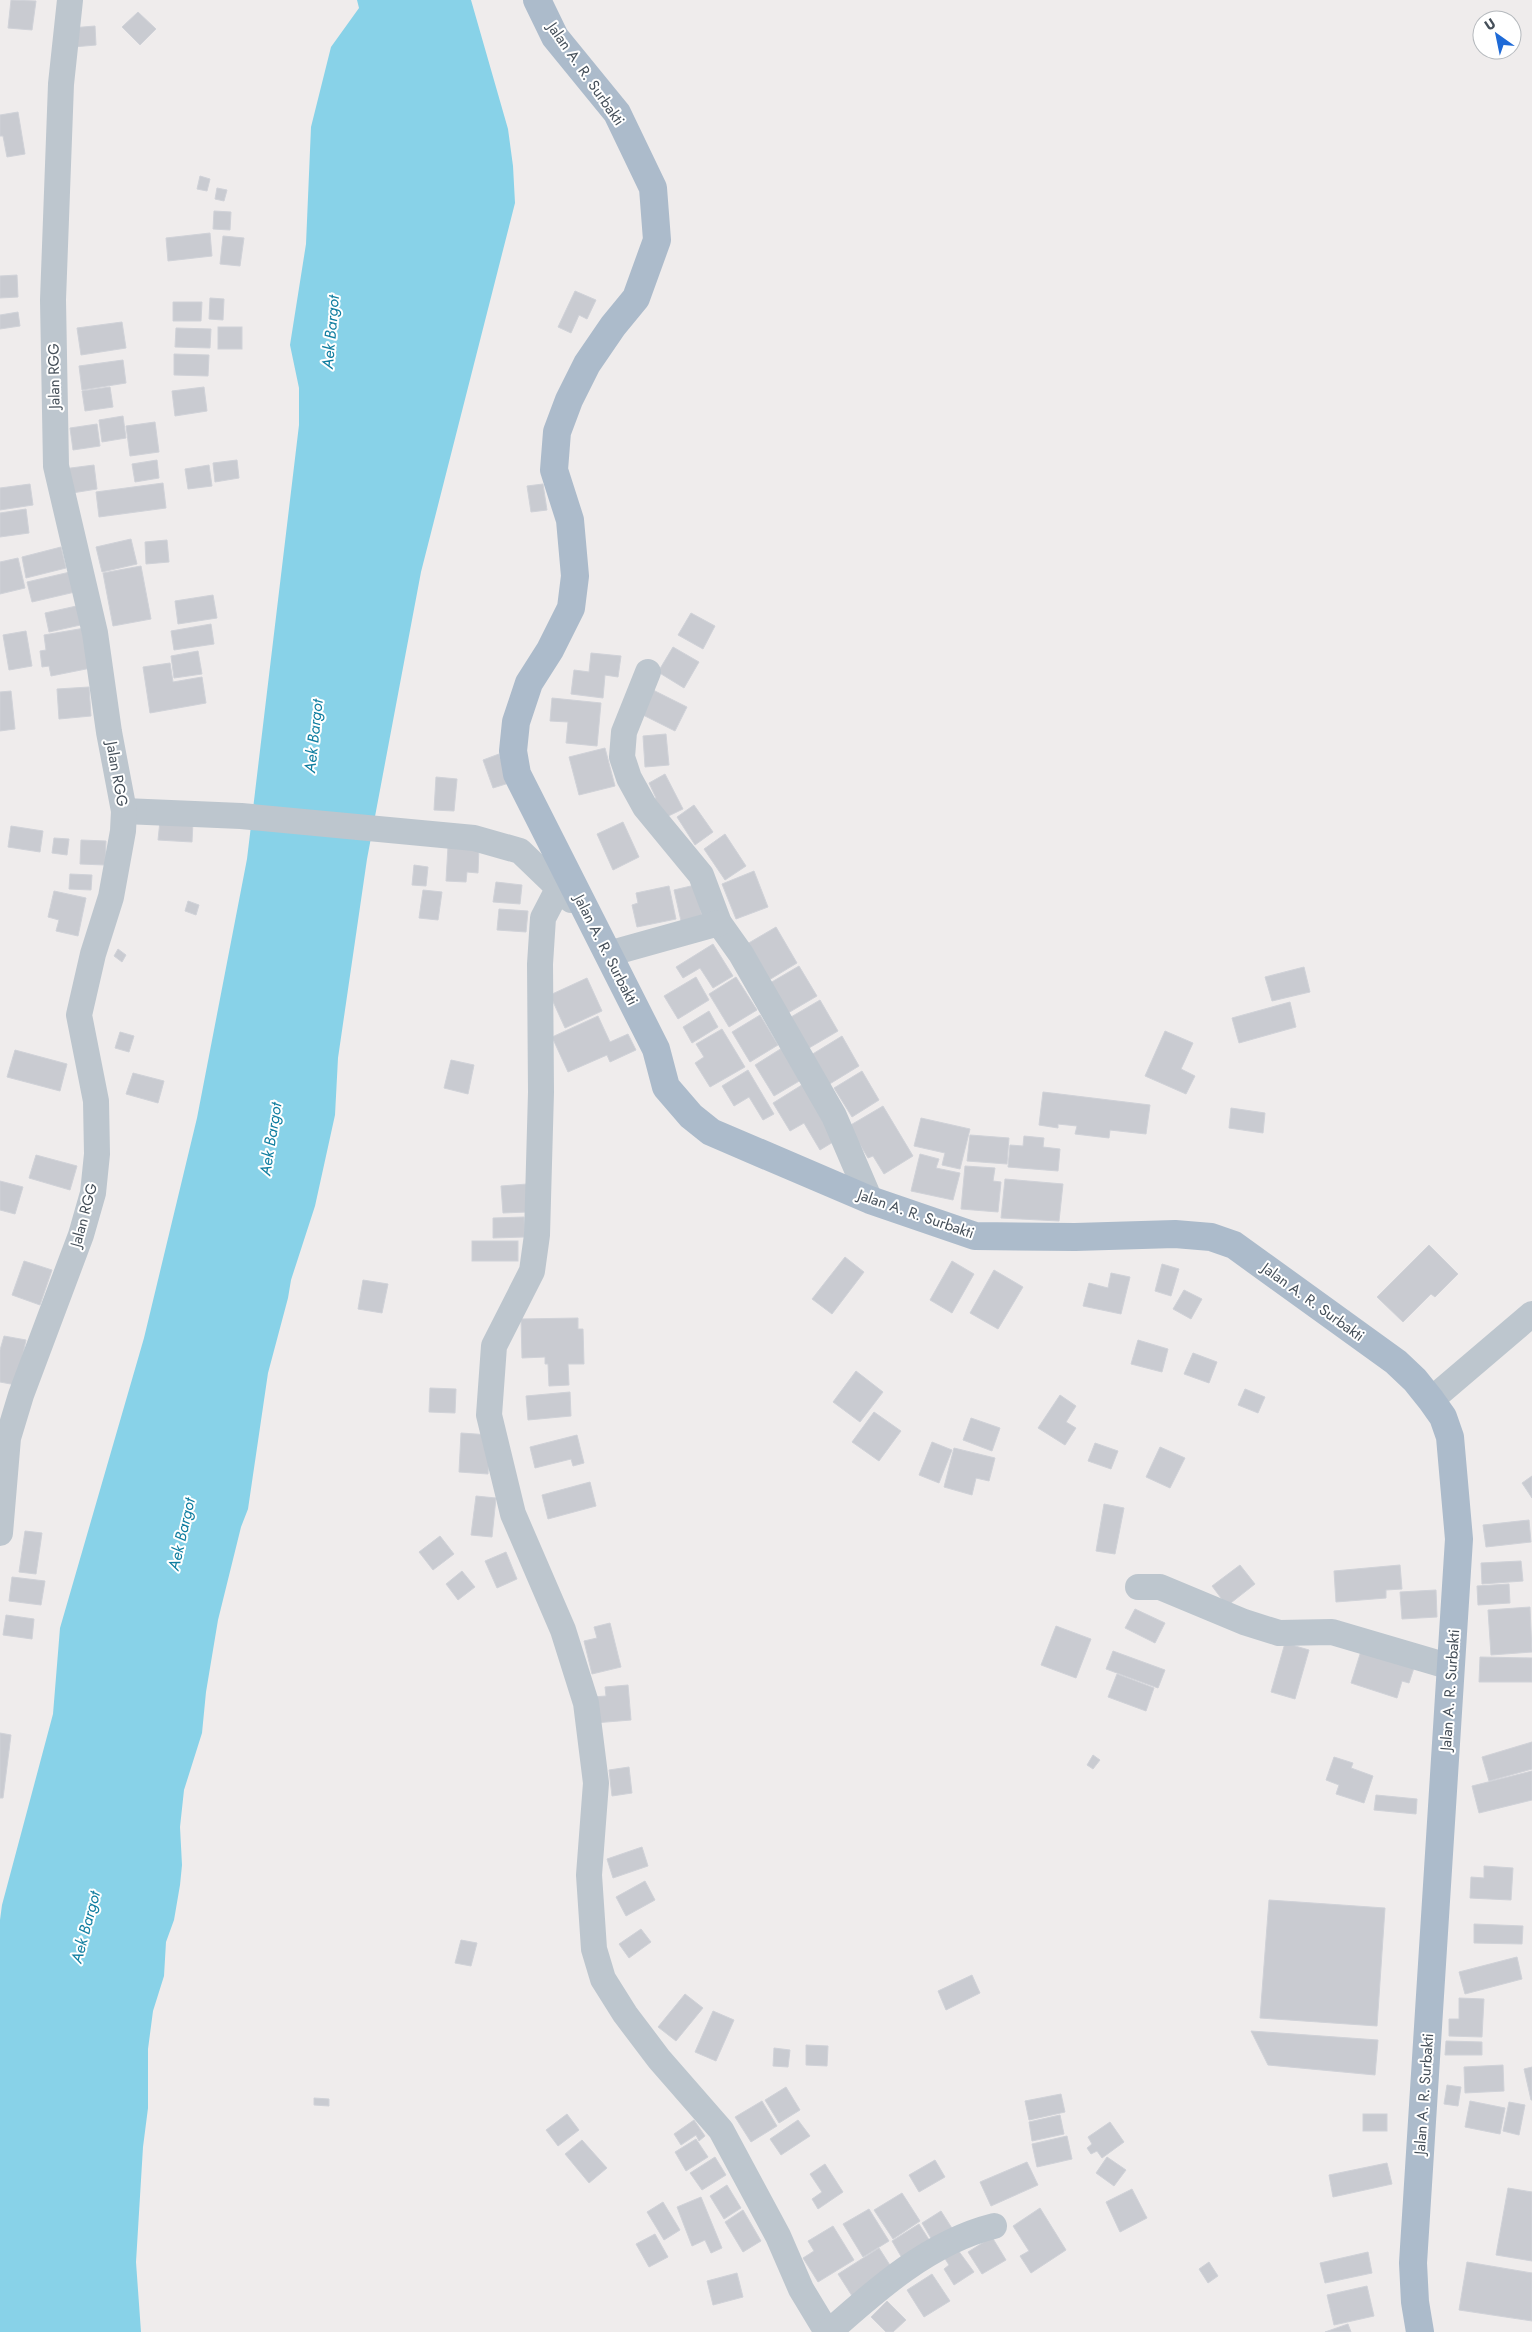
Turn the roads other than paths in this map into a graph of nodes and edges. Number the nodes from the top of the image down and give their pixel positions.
1 (70, 0) edge
2 (537, 0) edge
3 (648, 672) dead end
4 (124, 811) junction
5 (558, 889) junction
6 (588, 916) junction
7 (719, 923) junction
8 (608, 954) junction
9 (870, 1200) junction
10 (1532, 1314) edge
11 (1431, 1400) junction
12 (4, 1445) edge
13 (0, 1532) edge
14 (1138, 1587) dead end
15 (1451, 1667) junction
16 (994, 2226) dead end
17 (828, 2332) edge
18 (1420, 2332) edge

1 - 4 street, Jalan RGG
2 - 6 main road, Jalan A. R. Surbakti
3 - 7 street
4 - 5 street
4 - 12 street, Jalan RGG
5 - 6 street
5 - 17 street
6 - 8 main road, Jalan A. R. Surbakti
7 - 8 street
7 - 9 street
8 - 9 main road, Jalan A. R. Surbakti
9 - 11 main road, Jalan A. R. Surbakti
10 - 11 street
11 - 15 main road, Jalan A. R. Surbakti
12 - 13 street, Jalan RGG
14 - 15 street
15 - 18 main road, Jalan A. R. Surbakti
16 - 17 street

